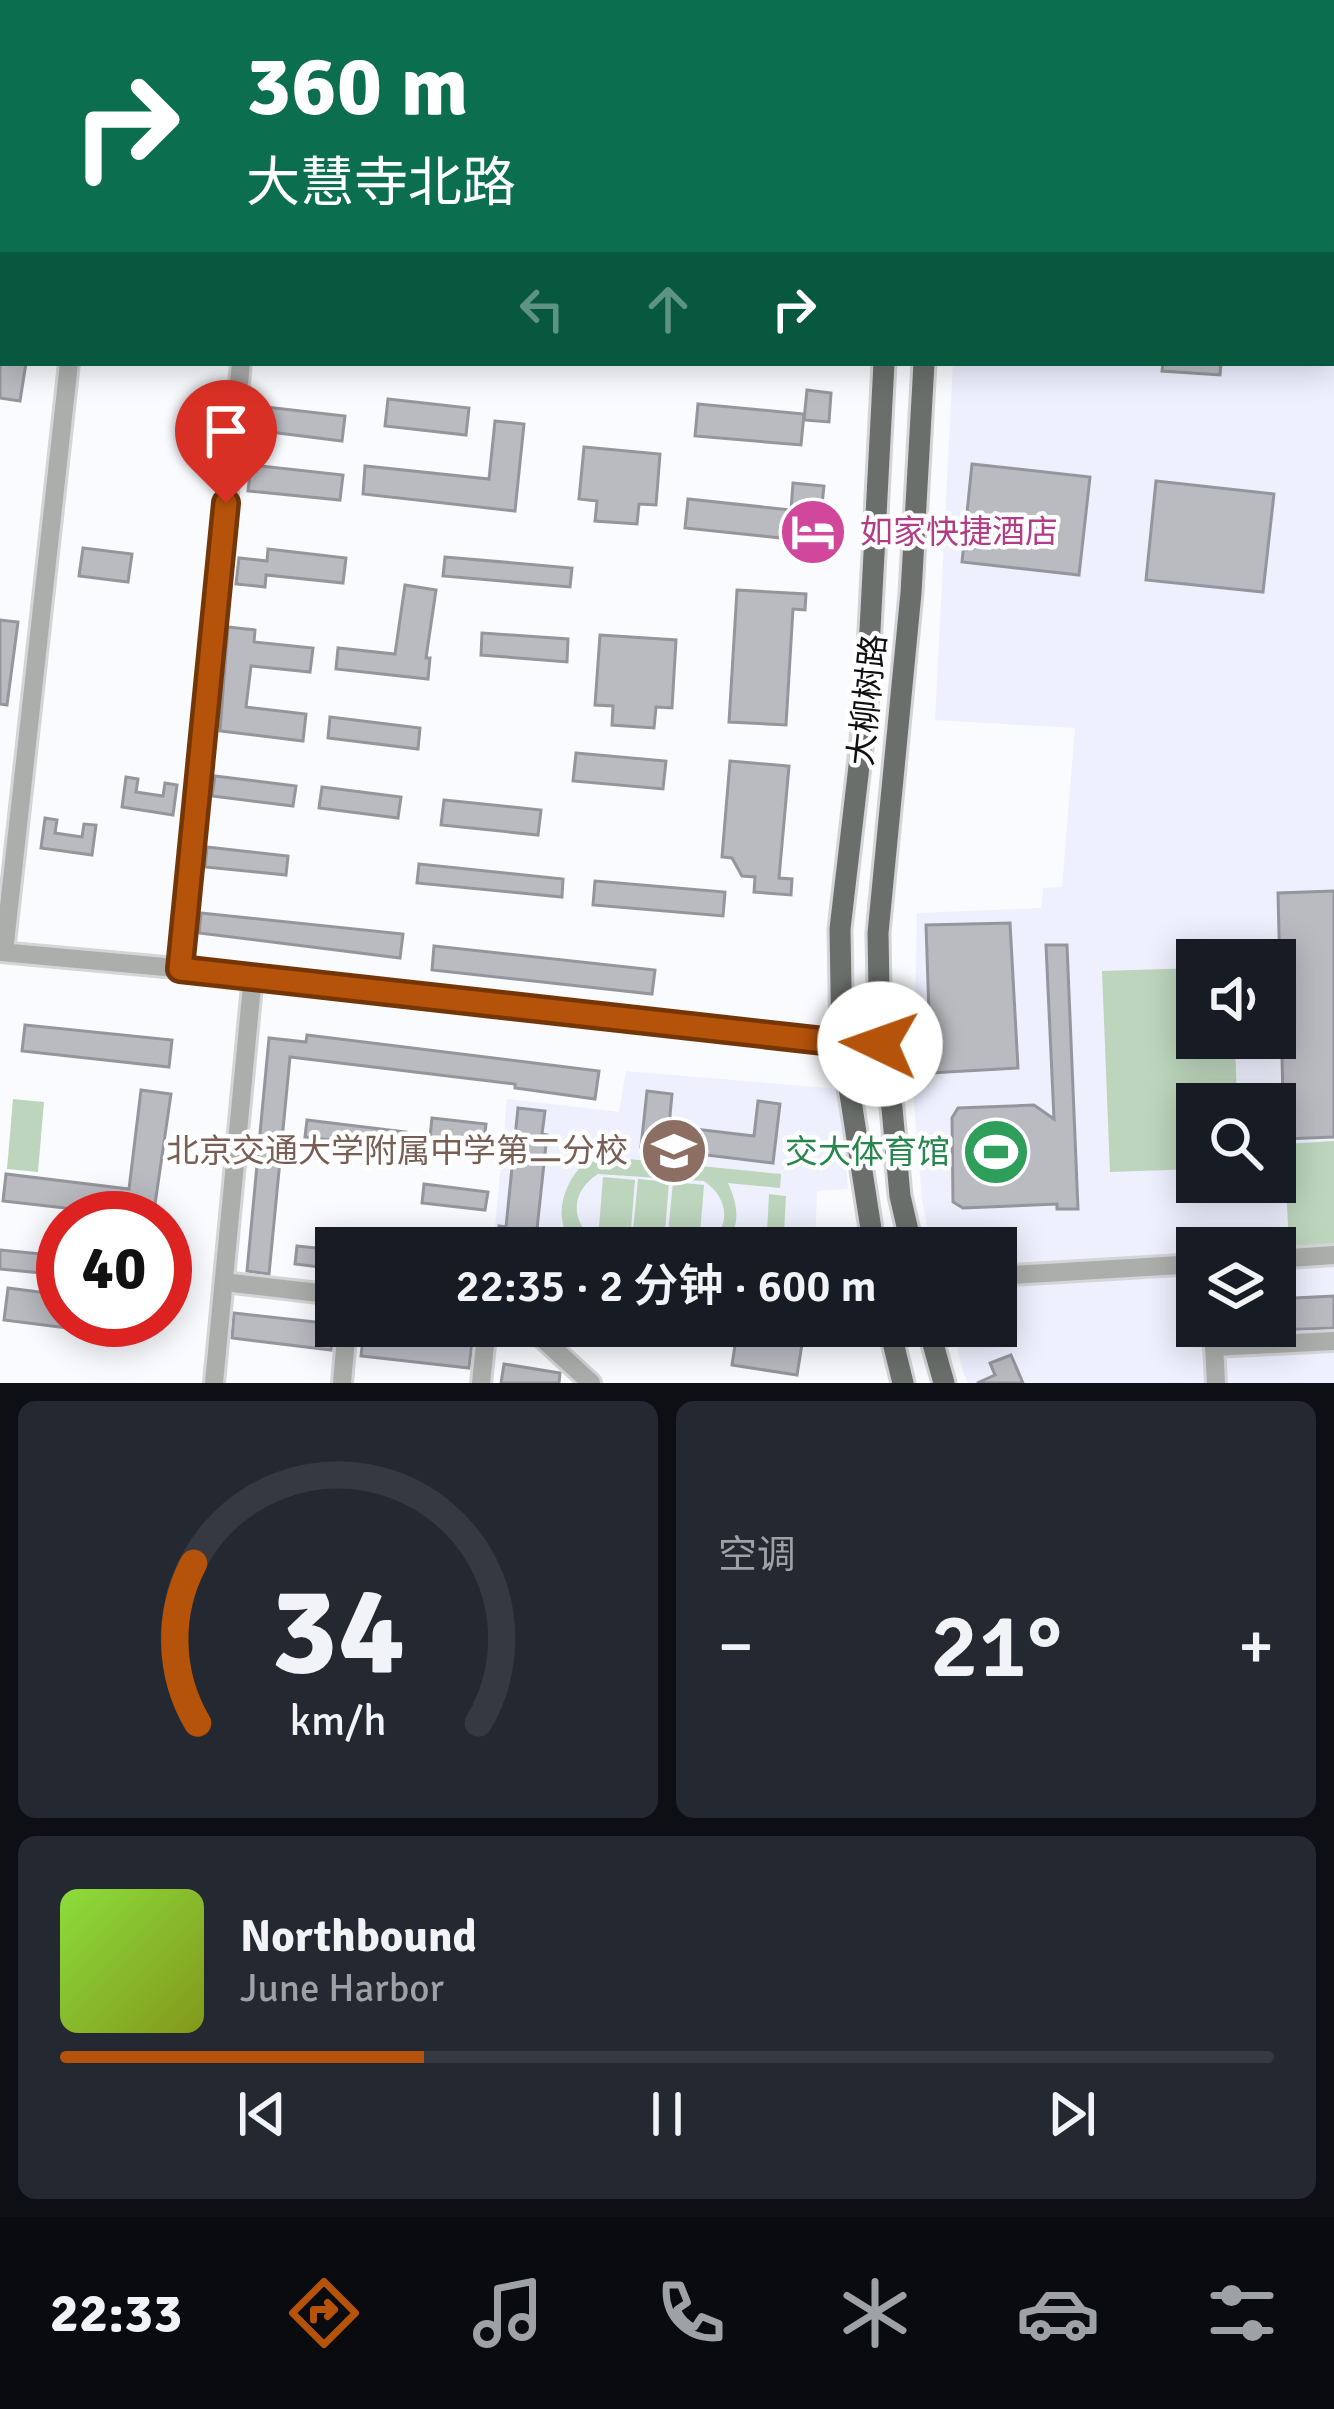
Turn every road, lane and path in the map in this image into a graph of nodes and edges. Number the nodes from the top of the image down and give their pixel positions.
1 (69, 366) edge
2 (241, 366) edge
3 (884, 366) edge
4 (924, 366) edge
5 (2, 952) edge
6 (180, 969) junction
7 (253, 975) junction
8 (842, 1043) junction
9 (880, 1044) junction
10 (871, 1227) edge
11 (907, 1227) edge
12 (1334, 1255) edge
13 (1296, 1258) edge
14 (1176, 1265) edge
15 (1017, 1275) edge
16 (224, 1282) junction
17 (315, 1292) edge
18 (1334, 1341) edge
19 (1296, 1343) edge
20 (345, 1347) edge
21 (485, 1347) edge
22 (552, 1347) edge
23 (894, 1347) edge
24 (934, 1347) edge
25 (1214, 1347) edge
26 (214, 1383) edge
27 (342, 1383) edge
28 (481, 1383) edge
29 (591, 1383) edge
30 (903, 1383) edge
31 (944, 1383) edge
32 (1216, 1383) edge

1 - 5 street
2 - 6 street
3 - 8 main road, 大柳树路
4 - 9 main road, 大柳树路
5 - 6 street
6 - 7 street
7 - 8 street
7 - 16 street
8 - 9 street
8 - 10 main road, 大柳树路
9 - 11 main road, 大柳树路
12 - 13 street
14 - 15 street
16 - 17 street
16 - 26 street
18 - 19 street
20 - 27 street
21 - 28 street
22 - 29 street
23 - 30 main road
24 - 31 main road
25 - 32 street

